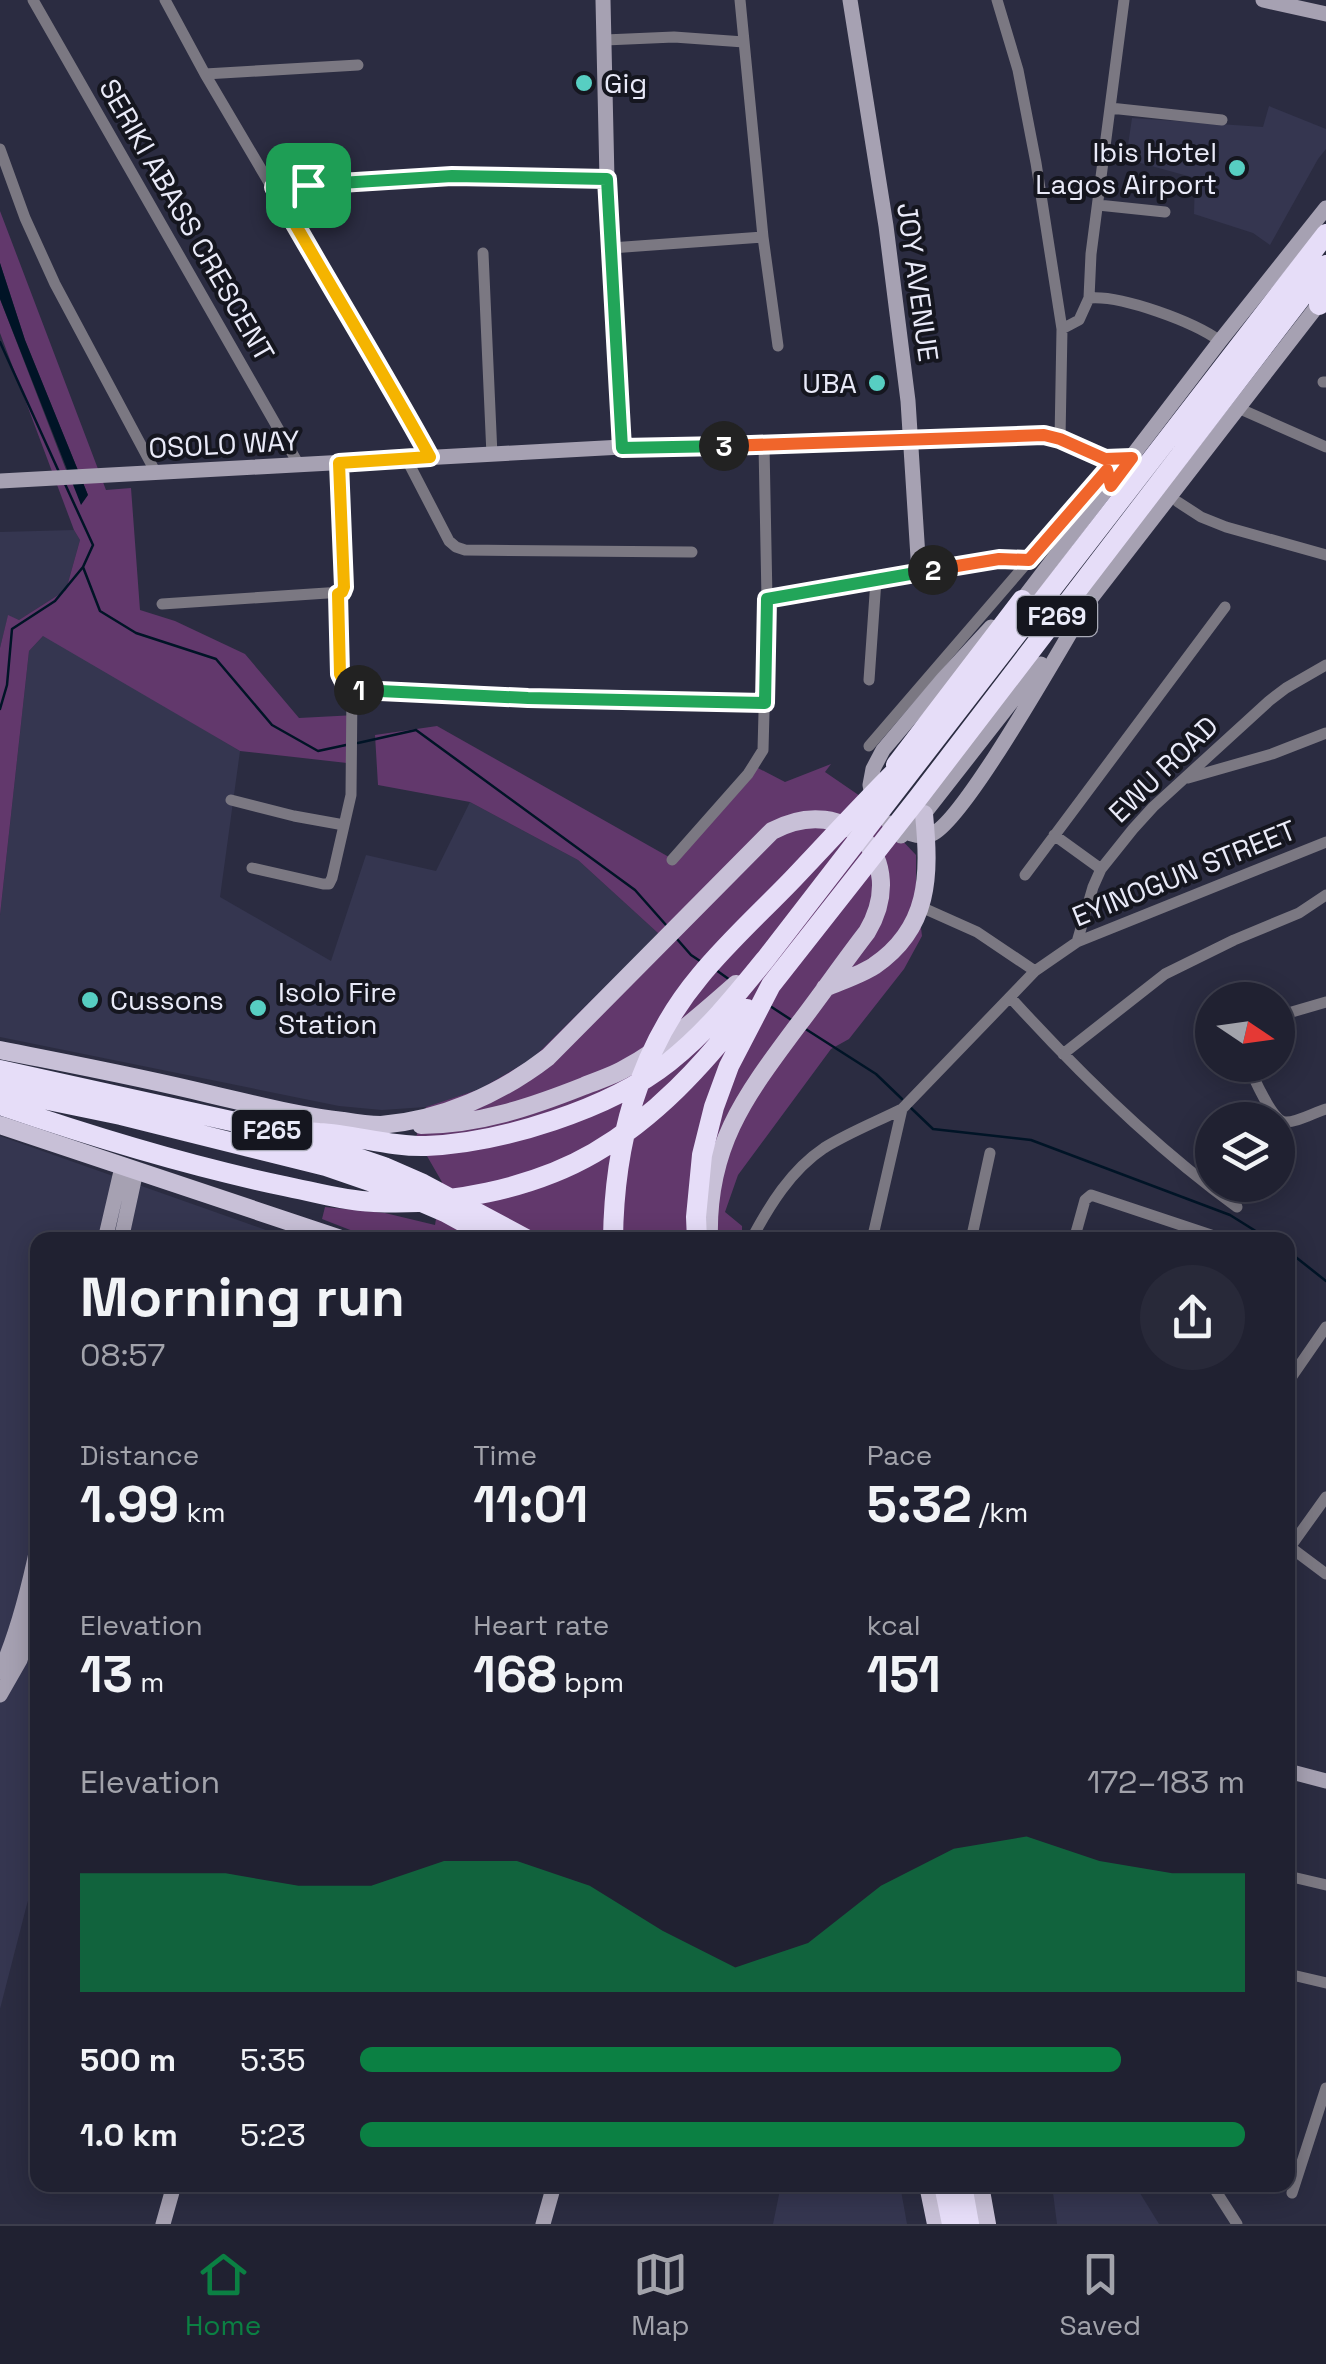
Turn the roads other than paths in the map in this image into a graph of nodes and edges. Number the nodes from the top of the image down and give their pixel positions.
1 (33, 0) edge
2 (165, 0) edge
3 (603, 0) edge
4 (740, 0) edge
5 (850, 0) edge
6 (997, 0) edge
7 (1124, 0) edge
8 (1263, 0) edge
9 (1326, 14) edge
10 (605, 40) junction
11 (744, 42) junction
12 (358, 65) dead end
13 (206, 74) junction
14 (1110, 108) junction
15 (1222, 120) dead end
16 (0, 150) edge
17 (607, 179) junction
18 (274, 187) junction
19 (1098, 205) junction
20 (1326, 208) edge
21 (1165, 212) dead end
22 (1326, 234) edge
23 (764, 237) junction
24 (611, 248) junction
25 (483, 252) dead end
26 (1326, 267) edge
27 (1090, 298) junction
28 (1322, 300) edge
29 (1062, 329) junction
30 (1220, 341) junction
31 (778, 346) dead end
32 (1238, 408) junction
33 (912, 439) junction
34 (1060, 439) junction
35 (764, 445) junction
36 (1326, 447) edge
37 (622, 448) junction
38 (492, 455) junction
39 (430, 457) junction
40 (1132, 458) junction
41 (407, 460) junction
42 (339, 463) junction
43 (299, 465) junction
44 (156, 472) junction
45 (1108, 472) junction
46 (0, 480) edge
47 (1178, 502) dead end
48 (692, 552) dead end
49 (1326, 555) edge
50 (1029, 560) junction
51 (920, 572) junction
52 (876, 580) junction
53 (338, 594) junction
54 (767, 599) junction
55 (1022, 600) junction
56 (162, 604) dead end
57 (1084, 608) junction
58 (1225, 608) dead end
59 (1004, 650) junction
60 (1326, 664) edge
61 (868, 680) dead end
62 (352, 690) junction
63 (968, 700) junction
64 (765, 703) junction
65 (1326, 734) edge
66 (869, 746) dead end
67 (1184, 780) junction
68 (878, 788) junction
69 (231, 800) dead end
70 (924, 814) junction
71 (344, 826) junction
72 (1054, 835) junction
73 (1326, 842) edge
74 (672, 860) dead end
75 (252, 868) dead end
76 (1101, 870) junction
77 (1025, 875) dead end
78 (852, 884) junction
79 (1326, 895) edge
80 (921, 907) junction
81 (1077, 942) junction
82 (767, 972) junction
83 (1035, 972) junction
84 (824, 988) junction
85 (1010, 997) junction
86 (742, 1002) junction
87 (1326, 1002) edge
88 (1295, 1011) edge
89 (0, 1050) edge
90 (1063, 1054) junction
91 (0, 1070) edge
92 (1255, 1082) edge
93 (0, 1090) edge
94 (0, 1105) edge
95 (902, 1109) junction
96 (1326, 1109) edge
97 (0, 1124) edge
98 (380, 1125) junction
99 (281, 1132) junction
100 (990, 1153) dead end
101 (129, 1169) junction
102 (1237, 1207) dead end
103 (108, 1232) edge
104 (122, 1232) edge
105 (320, 1232) edge
106 (481, 1232) edge
107 (513, 1232) edge
108 (613, 1232) edge
109 (697, 1232) edge
110 (710, 1232) edge
111 (756, 1232) edge
112 (874, 1232) edge
113 (973, 1232) edge
114 (1076, 1232) edge
115 (1202, 1232) edge
116 (1326, 1326) edge
117 (1295, 1372) edge
118 (1326, 1497) edge
119 (1295, 1540) edge
120 (1295, 1552) edge
121 (1326, 1574) edge
122 (30, 1578) edge
123 (30, 1628) edge
124 (0, 1672) edge
125 (0, 1695) edge
126 (1295, 1773) edge
127 (1326, 1782) edge
128 (1295, 1878) edge
129 (1326, 1885) edge
130 (1295, 1976) edge
131 (1326, 1983) edge
132 (1326, 2088) edge
133 (1295, 2184) edge
134 (172, 2192) edge
135 (552, 2192) edge
136 (963, 2192) edge
137 (981, 2192) edge
138 (1216, 2192) edge
139 (163, 2224) edge
140 (543, 2224) edge
141 (969, 2224) edge
142 (987, 2224) edge
143 (1236, 2224) edge

1 - 43 street, SERIKI ABASS CRESCENT
2 - 13 street
3 - 10 main road
4 - 11 street
5 - 33 main road, JOY AVENUE
6 - 29 street
7 - 14 street
8 - 9 main road
10 - 11 street
10 - 17 main road
11 - 23 street
12 - 13 street
13 - 18 street
14 - 15 street
14 - 19 street
16 - 44 street
17 - 18 street
17 - 24 main road
18 - 39 street
19 - 21 street
19 - 27 street
20 - 30 main road
22 - 59 highway, F269
23 - 24 street
23 - 31 street
24 - 37 main road
25 - 38 street
26 - 28 highway
26 - 78 highway, F269
27 - 29 street
27 - 30 street
28 - 32 main road
29 - 34 street
30 - 40 main road
32 - 36 street
32 - 57 main road
33 - 34 main road, OSOLO WAY
33 - 35 main road, OSOLO WAY
33 - 51 main road, JOY AVENUE
34 - 45 main road, OSOLO WAY
35 - 37 main road, OSOLO WAY
35 - 54 street
37 - 38 main road, OSOLO WAY
38 - 39 main road, OSOLO WAY
39 - 41 main road, OSOLO WAY
40 - 45 main road, OSOLO WAY
40 - 45 main road
41 - 42 main road, OSOLO WAY
41 - 48 street
42 - 43 main road, OSOLO WAY
42 - 53 street
43 - 44 main road, OSOLO WAY
44 - 46 main road, OSOLO WAY
45 - 50 street
45 - 55 main road
47 - 49 street
50 - 51 street
50 - 66 street
51 - 52 street
52 - 54 street
52 - 61 street
53 - 56 street
53 - 62 street
54 - 64 street
55 - 57 main road
55 - 59 highway
55 - 68 highway
57 - 70 main road
58 - 72 street
59 - 63 highway, F269
60 - 67 street, EWU ROAD
62 - 64 street
62 - 71 street
63 - 68 highway
63 - 82 highway, F269
64 - 74 street
65 - 67 street
67 - 76 street, EWU ROAD
68 - 108 highway
69 - 71 street
70 - 78 main road
70 - 80 main road
71 - 75 street
72 - 76 street
72 - 77 street
73 - 81 street, EYINOGUN STREET
76 - 81 street, EWU ROAD
78 - 82 highway, F269
79 - 90 street
80 - 83 street
80 - 84 main road
81 - 83 street, EYINOGUN STREET
82 - 86 highway
83 - 85 street, EYINOGUN STREET
84 - 98 main road
84 - 110 main road
85 - 90 street
85 - 95 street, EYINOGUN STREET
86 - 94 highway
86 - 98 main road
86 - 99 highway
86 - 109 highway
87 - 88 street
89 - 98 main road
90 - 102 street
91 - 99 highway, F265
92 - 96 street
93 - 106 highway, F265
95 - 111 street
95 - 112 street, EYINOGUN STREET
97 - 101 main road
99 - 107 highway, F265
100 - 113 street
101 - 103 main road
101 - 104 main road
101 - 105 main road
114 - 115 street
116 - 117 street
118 - 119 street
120 - 121 street
122 - 124 main road
123 - 125 main road
126 - 127 main road
128 - 129 street
130 - 131 street
132 - 133 street
134 - 139 main road
135 - 140 main road
136 - 141 highway
137 - 142 main road
138 - 143 street

